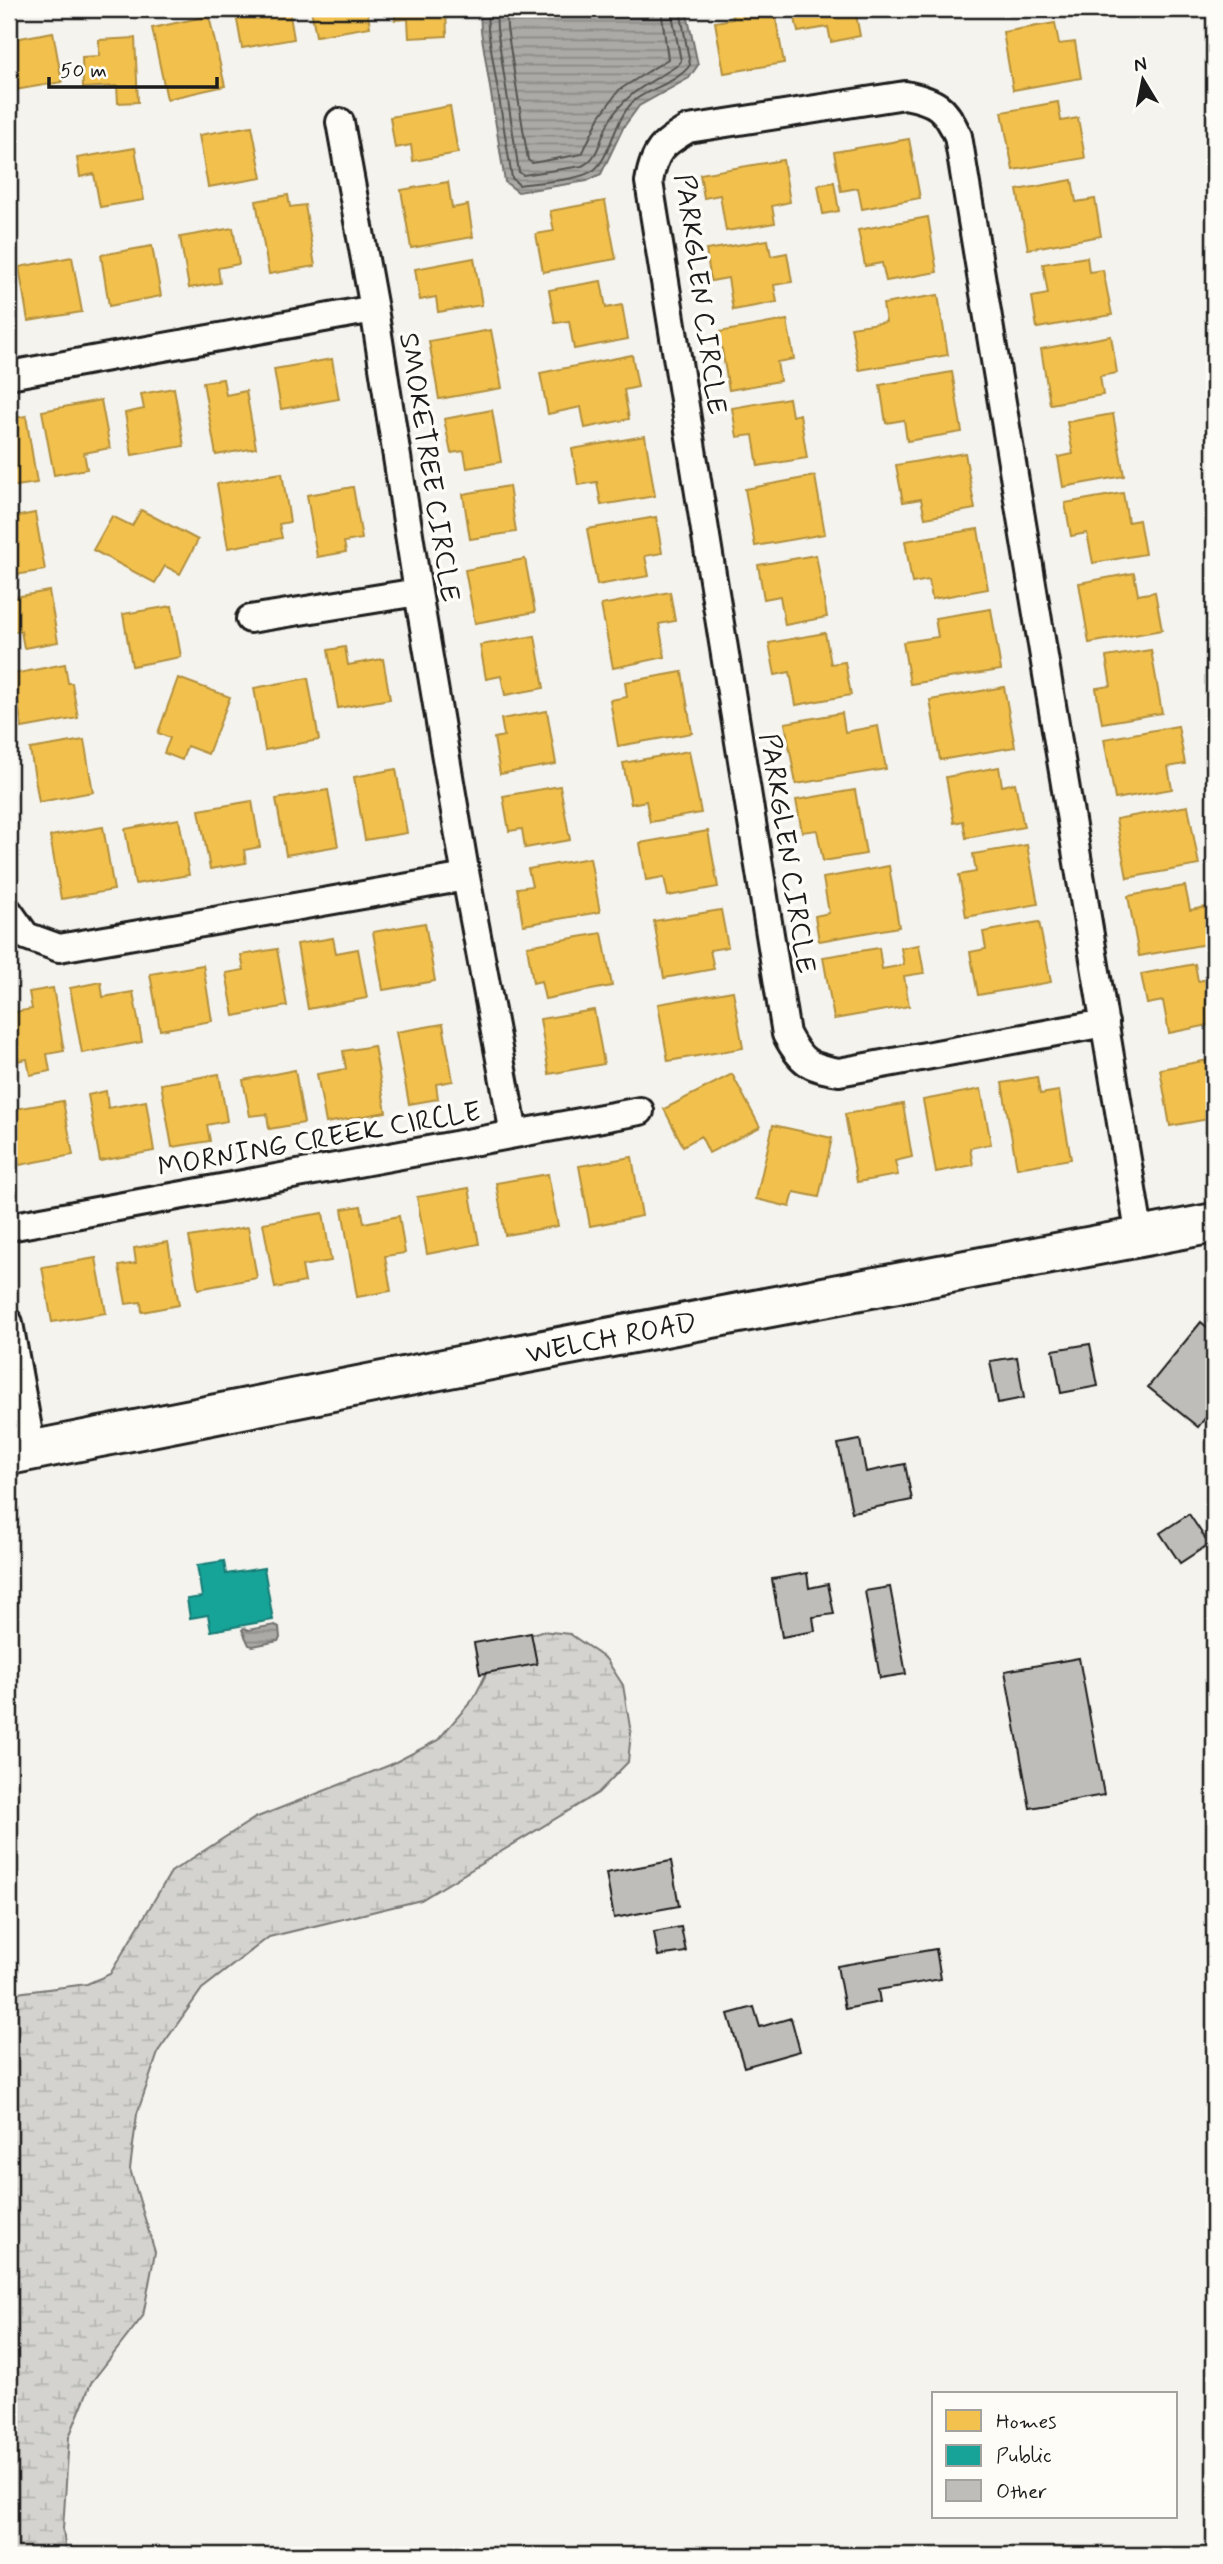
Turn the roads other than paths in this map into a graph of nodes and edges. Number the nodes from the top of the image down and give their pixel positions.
1 (340, 122) dead end
2 (374, 309) junction
3 (9, 375) edge
4 (418, 592) junction
5 (250, 619) dead end
6 (466, 877) junction
7 (9, 912) edge
8 (1105, 1023) junction
9 (640, 1111) dead end
10 (514, 1134) junction
11 (1214, 1223) edge
12 (9, 1227) edge
13 (1140, 1238) junction
14 (9, 1323) edge
15 (21, 1453) edge

1 - 2 street
2 - 3 street, SMOKETREE CIRCLE
2 - 4 street, SMOKETREE CIRCLE
4 - 5 street
4 - 6 street, SMOKETREE CIRCLE
6 - 7 street
6 - 10 street, SMOKETREE CIRCLE
8 - 8 street, PARKGLEN CIRCLE
8 - 13 street, PARKGLEN CIRCLE
9 - 10 street, MORNING CREEK CIRCLE
10 - 12 street, MORNING CREEK CIRCLE
11 - 13 main road, WELCH ROAD
13 - 15 main road, WELCH ROAD
14 - 15 street

